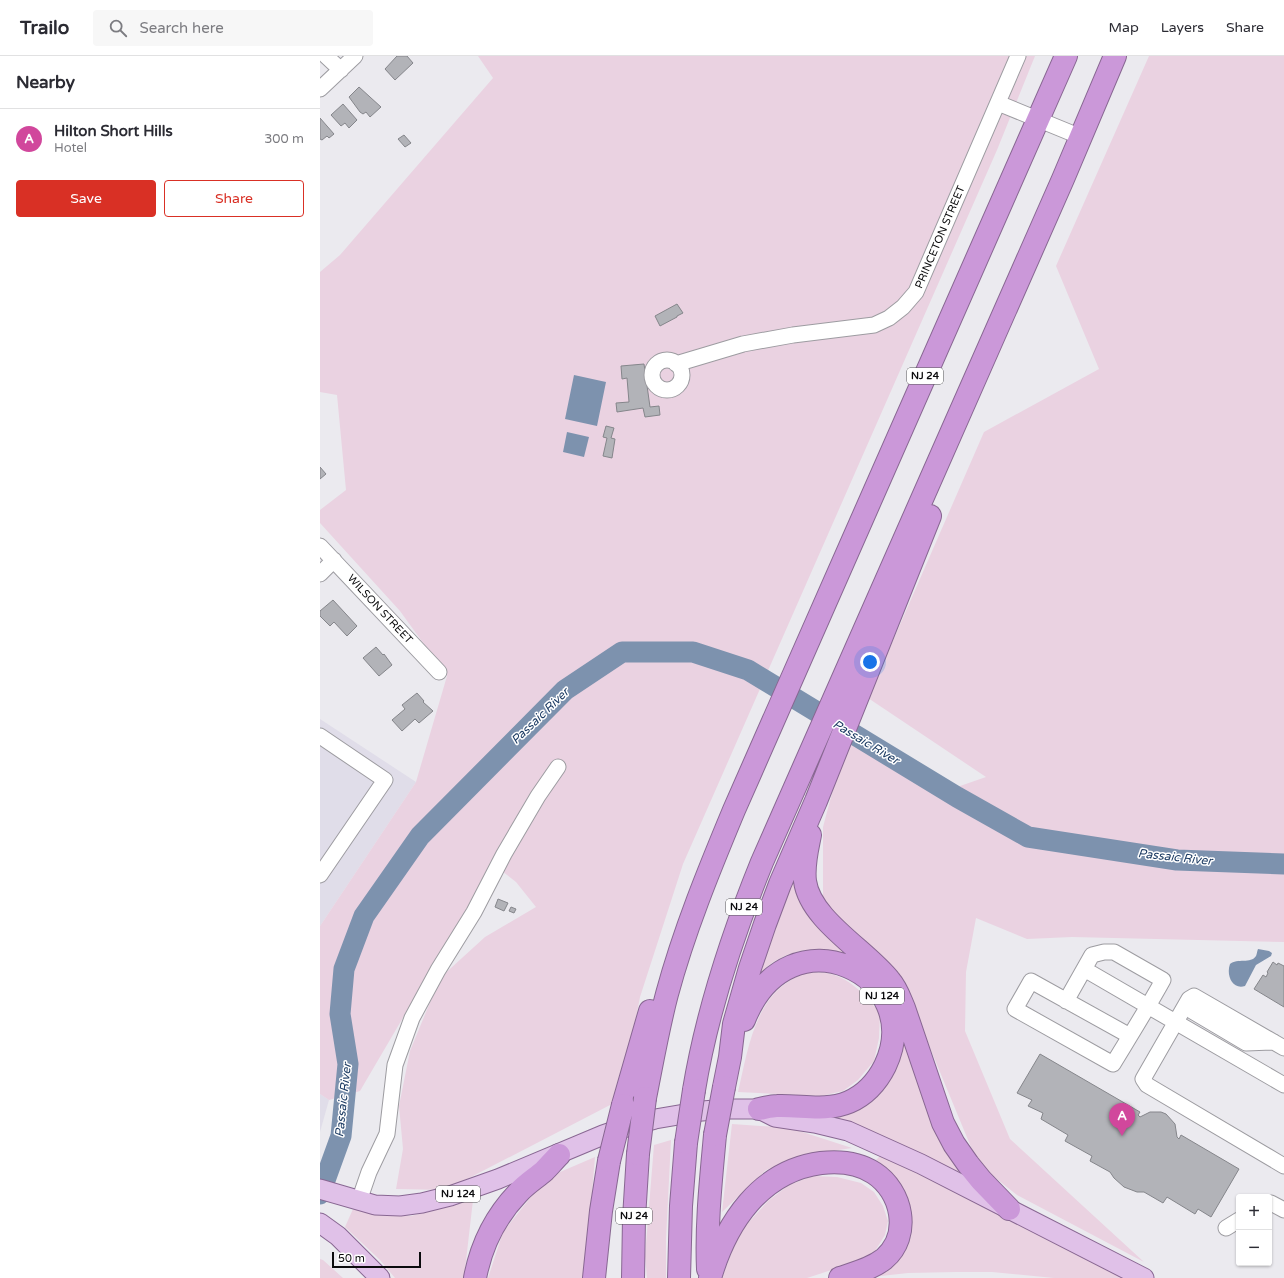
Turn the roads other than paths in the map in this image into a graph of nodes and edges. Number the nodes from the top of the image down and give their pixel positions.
1 (326, 56) edge
2 (355, 56) edge
3 (1018, 56) edge
4 (1066, 56) edge
5 (1115, 56) edge
6 (341, 70) junction
7 (320, 89) edge
8 (998, 103) junction
9 (1038, 119) junction
10 (1081, 137) junction
11 (676, 364) dead end
12 (320, 546) edge
13 (334, 560) junction
14 (320, 574) edge
15 (439, 672) dead end
16 (847, 694) junction
17 (320, 736) edge
18 (558, 767) dead end
19 (816, 801) junction
20 (320, 875) edge
21 (1084, 969) junction
22 (668, 993) junction
23 (1066, 1001) junction
24 (1148, 1006) junction
25 (1192, 1011) dead end
26 (1176, 1022) junction
27 (1130, 1036) junction
28 (1246, 1043) junction
29 (1279, 1045) edge
30 (730, 1057) junction
31 (1257, 1069) junction
32 (1284, 1085) edge
33 (759, 1109) junction
34 (559, 1155) junction
35 (1284, 1166) edge
36 (320, 1189) edge
37 (355, 1200) junction
38 (1272, 1204) edge
39 (1009, 1209) junction
40 (1284, 1210) edge
41 (1236, 1222) edge
42 (320, 1223) edge
43 (1226, 1228) dead end
44 (353, 1251) junction
45 (363, 1278) edge
46 (380, 1278) edge
47 (475, 1278) edge
48 (594, 1278) edge
49 (632, 1278) edge
50 (679, 1278) edge
51 (709, 1278) edge
52 (840, 1278) edge
53 (1144, 1278) edge

1 - 6 street
2 - 6 street
3 - 8 street, PRINCETON STREET
4 - 9 highway, NJ 24
5 - 10 highway, NJ 24
6 - 7 street
8 - 9 street
8 - 11 street, PRINCETON STREET
9 - 10 street
9 - 22 highway, NJ 24
10 - 16 highway, NJ 24
12 - 13 street, WILSON STREET
13 - 14 street
13 - 15 street, WILSON STREET
16 - 19 highway
16 - 50 highway, NJ 24, bridge
17 - 20 street
18 - 37 street
19 - 30 highway
19 - 39 highway
21 - 23 street
21 - 24 street
21 - 24 street
22 - 48 highway, bridge
22 - 49 highway, NJ 24, bridge
23 - 27 street
23 - 27 street
24 - 26 street
24 - 27 street
25 - 28 street
26 - 29 street
26 - 31 street
26 - 35 street
28 - 29 street
28 - 31 street
30 - 33 highway, NJ 124
30 - 51 highway, NJ 124, bridge
31 - 32 street
33 - 34 main road, NJ 124
33 - 39 main road
34 - 37 main road, NJ 124
34 - 47 highway
36 - 37 main road, NJ 124
38 - 40 street
39 - 53 main road
41 - 43 street
42 - 44 main road
44 - 45 main road
44 - 46 main road
51 - 52 highway

